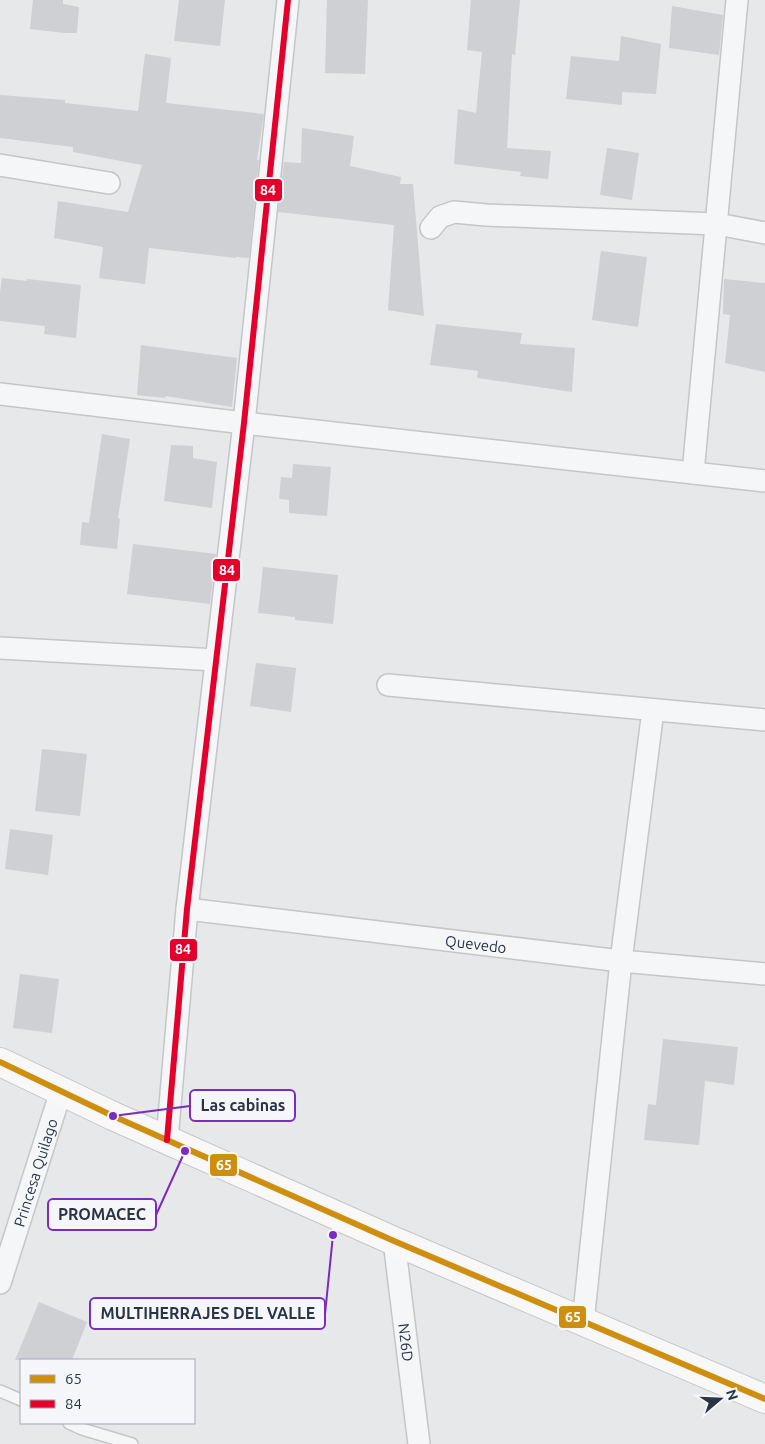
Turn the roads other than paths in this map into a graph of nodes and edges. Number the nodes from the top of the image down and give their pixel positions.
1 (288, 0) edge
2 (737, 0) edge
3 (0, 166) edge
4 (109, 183) dead end
5 (717, 224) junction
6 (431, 228) dead end
7 (765, 233) edge
8 (0, 394) edge
9 (244, 423) junction
10 (694, 473) junction
11 (765, 481) edge
12 (0, 648) edge
13 (216, 660) junction
14 (388, 685) dead end
15 (653, 710) junction
16 (765, 720) edge
17 (186, 909) junction
18 (621, 961) junction
19 (765, 974) edge
20 (0, 1062) edge
21 (61, 1090) junction
22 (167, 1140) junction
23 (394, 1241) junction
24 (0, 1283) edge
25 (583, 1322) junction
26 (0, 1390) edge
27 (765, 1399) edge
28 (20, 1400) edge
29 (71, 1424) edge
30 (132, 1444) edge
31 (419, 1444) edge

1 - 9 street
2 - 5 street
3 - 4 street
5 - 6 street
5 - 7 street
5 - 10 street
8 - 9 street
9 - 10 street
9 - 13 street
10 - 11 street
12 - 13 street
13 - 17 street
14 - 15 street
15 - 16 street
15 - 18 street
17 - 18 street, Quevedo
17 - 22 street
18 - 19 street, Quevedo
18 - 25 street
20 - 21 street
21 - 22 street
21 - 24 street, Princesa Quilago
22 - 23 street
23 - 25 street
23 - 31 street, N26D
25 - 27 street
26 - 28 lane
29 - 30 lane

